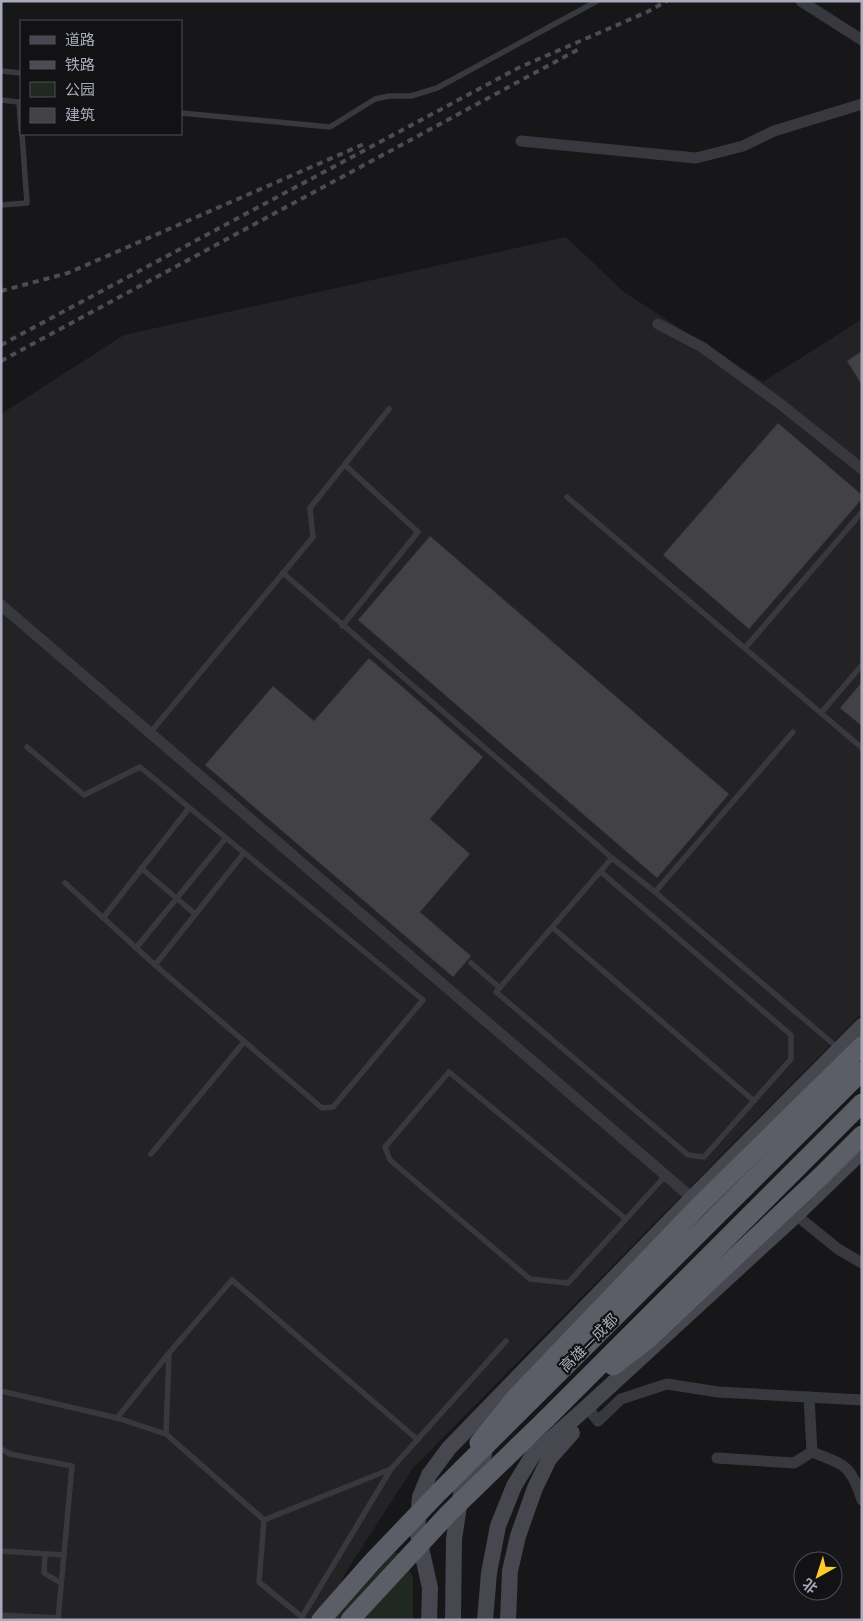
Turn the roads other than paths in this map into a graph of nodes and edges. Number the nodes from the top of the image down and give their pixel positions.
1 (596, 1) edge
2 (801, 1) edge
3 (862, 40) edge
4 (1, 72) edge
5 (20, 73) edge
6 (1, 100) edge
7 (862, 104) edge
8 (182, 114) edge
9 (20, 117) edge
10 (21, 135) edge
11 (521, 140) dead end
12 (1, 205) edge
13 (658, 324) dead end
14 (389, 409) dead end
15 (344, 465) junction
16 (862, 469) edge
17 (567, 497) dead end
18 (862, 512) edge
19 (283, 574) junction
20 (1, 606) edge
21 (342, 626) junction
22 (745, 648) junction
23 (862, 665) edge
24 (821, 713) junction
25 (793, 732) dead end
26 (150, 733) junction
27 (27, 747) dead end
28 (862, 748) edge
29 (188, 808) junction
30 (226, 838) junction
31 (244, 853) junction
32 (612, 858) junction
33 (141, 868) junction
34 (601, 872) junction
35 (65, 883) dead end
36 (655, 892) junction
37 (176, 898) junction
38 (195, 914) junction
39 (103, 918) junction
40 (552, 927) junction
41 (136, 948) junction
42 (471, 963) dead end
43 (154, 965) junction
44 (500, 988) junction
45 (862, 1026) edge
46 (244, 1042) junction
47 (862, 1046) edge
48 (840, 1049) junction
49 (862, 1063) edge
50 (862, 1071) edge
51 (754, 1101) junction
52 (862, 1103) edge
53 (862, 1135) edge
54 (862, 1151) edge
55 (151, 1154) dead end
56 (666, 1175) junction
57 (692, 1198) junction
58 (796, 1215) junction
59 (626, 1219) junction
60 (862, 1263) edge
61 (506, 1341) dead end
62 (168, 1353) junction
63 (1, 1391) edge
64 (809, 1397) junction
65 (862, 1400) edge
66 (587, 1408) junction
67 (117, 1418) junction
68 (546, 1419) junction
69 (166, 1434) junction
70 (418, 1440) junction
71 (1, 1449) edge
72 (812, 1452) junction
73 (717, 1458) dead end
74 (391, 1469) junction
75 (438, 1493) junction
76 (862, 1500) edge
77 (264, 1520) junction
78 (1, 1551) edge
79 (45, 1554) junction
80 (64, 1555) junction
81 (61, 1583) junction
82 (1, 1615) edge
83 (302, 1618) edge
84 (58, 1619) edge
85 (321, 1620) edge
86 (350, 1620) edge
87 (429, 1620) edge
88 (453, 1620) edge
89 (485, 1620) edge
90 (508, 1620) edge

1 - 8 lane
2 - 3 street
4 - 5 lane
6 - 9 lane
7 - 11 street
10 - 12 lane
13 - 16 street
14 - 15 lane
15 - 19 lane
15 - 21 lane
17 - 22 lane
18 - 22 lane
19 - 21 lane
19 - 26 lane
20 - 26 street
21 - 32 lane
22 - 24 lane
23 - 24 lane
24 - 28 lane
25 - 36 lane
26 - 56 street
27 - 29 lane
29 - 30 lane
29 - 33 lane
30 - 31 lane
30 - 37 lane
31 - 38 lane
31 - 46 lane
32 - 34 lane
32 - 36 lane
33 - 37 lane
33 - 39 lane
34 - 40 lane
34 - 51 lane
35 - 39 lane
36 - 48 lane
37 - 38 lane
37 - 41 lane
38 - 43 lane
39 - 41 lane
40 - 44 lane
40 - 51 lane
41 - 43 lane
42 - 44 lane
43 - 46 lane
44 - 51 lane
45 - 48 main road
46 - 55 lane
47 - 75 highway, bridge
48 - 57 main road
49 - 88 main road
50 - 75 highway, 高雄—成都, bridge
52 - 68 highway, 高雄—成都
53 - 68 highway
54 - 58 main road
56 - 57 street
56 - 59 lane
57 - 87 main road
58 - 60 street
58 - 66 main road
59 - 59 lane
61 - 70 lane
62 - 67 lane
62 - 69 lane
62 - 70 lane
63 - 67 lane
64 - 65 street
64 - 66 street
64 - 72 street
66 - 89 main road
66 - 90 main road
67 - 69 lane
68 - 86 highway, 高雄—成都, bridge
69 - 77 lane
70 - 74 lane
71 - 80 lane
72 - 73 street
72 - 76 street
74 - 77 lane
74 - 83 lane
75 - 85 highway, 高雄—成都, bridge
77 - 83 lane
78 - 79 lane
79 - 80 lane
79 - 81 lane
80 - 81 lane
81 - 84 lane
82 - 84 lane

